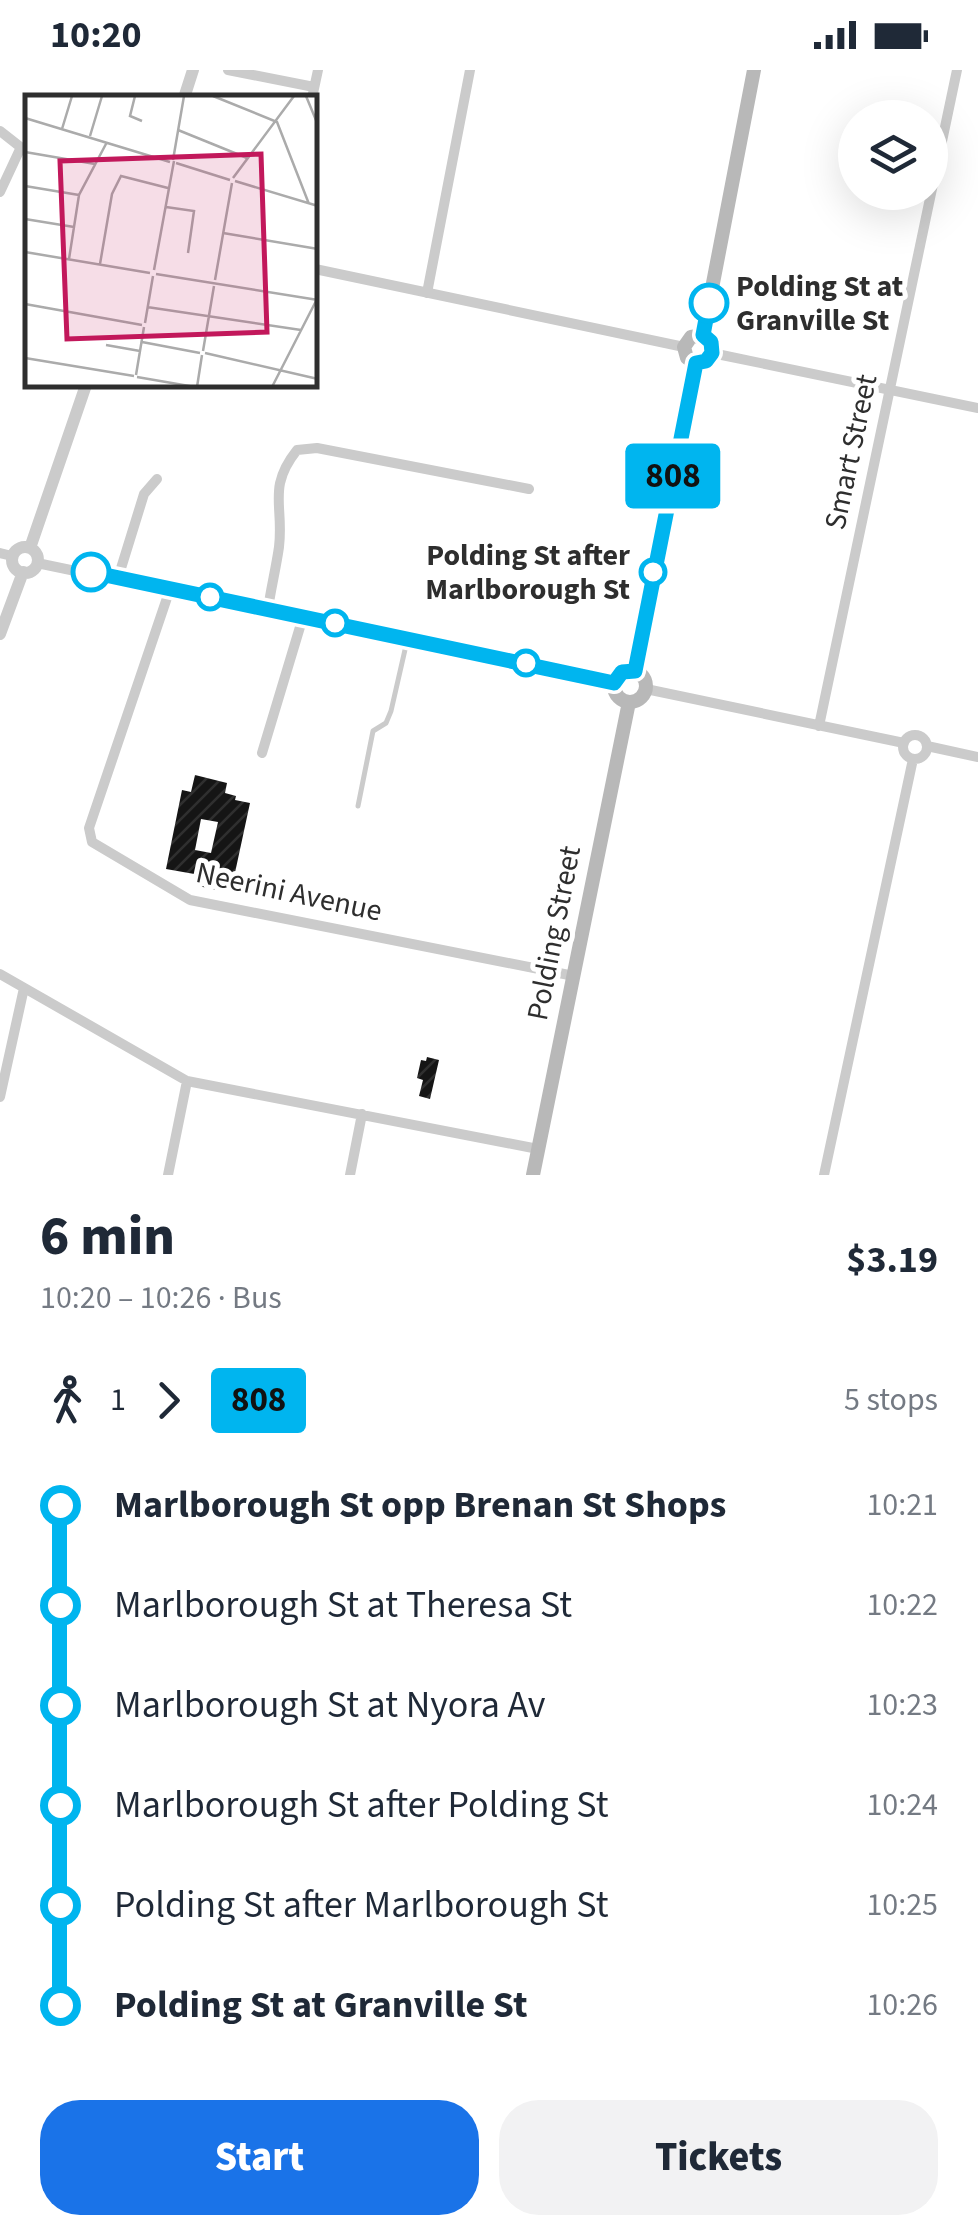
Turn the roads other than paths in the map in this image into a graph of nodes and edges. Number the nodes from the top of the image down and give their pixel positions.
1 (193, 70) edge
2 (228, 70) edge
3 (318, 70) edge
4 (470, 70) edge
5 (754, 70) edge
6 (957, 70) edge
7 (313, 92) edge
8 (185, 95) edge
9 (0, 131) edge
10 (24, 150) edge
11 (0, 192) edge
12 (318, 270) edge
13 (428, 293) junction
14 (703, 335) junction
15 (684, 347) junction
16 (712, 353) junction
17 (696, 363) junction
18 (85, 388) edge
19 (890, 390) junction
20 (978, 408) edge
21 (156, 479) dead end
22 (529, 490) dead end
23 (30, 548) junction
24 (6, 554) edge
25 (37, 563) junction
26 (23, 572) junction
27 (118, 578) junction
28 (170, 589) junction
29 (268, 609) junction
30 (304, 617) junction
31 (0, 634) edge
32 (408, 638) junction
33 (635, 671) junction
34 (614, 683) junction
35 (646, 690) junction
36 (629, 702) junction
37 (819, 726) junction
38 (904, 743) junction
39 (927, 746) junction
40 (262, 753) dead end
41 (978, 756) edge
42 (914, 759) junction
43 (358, 806) dead end
44 (0, 974) edge
45 (574, 976) junction
46 (24, 988) junction
47 (187, 1081) junction
48 (0, 1097) edge
49 (362, 1114) junction
50 (538, 1149) junction
51 (168, 1175) edge
52 (350, 1175) edge
53 (533, 1175) edge
54 (824, 1175) edge

1 - 8 street
2 - 7 street
3 - 7 street
4 - 13 street
5 - 14 main road
6 - 19 street, Smart Street
9 - 10 street
10 - 11 street
12 - 13 street
13 - 15 street
14 - 15 main road
14 - 16 main road
15 - 17 main road
16 - 17 main road
16 - 19 street
17 - 33 main road
18 - 23 street
19 - 20 street
19 - 37 street, Smart Street
21 - 27 street
22 - 29 street
23 - 24 street
23 - 25 street
24 - 26 street
25 - 26 street
25 - 27 street
26 - 31 street
27 - 28 street
28 - 29 street
28 - 45 street, Neerini Avenue
29 - 30 street
30 - 32 street
30 - 40 street
32 - 34 street
32 - 43 lane
33 - 34 main road
33 - 35 main road
34 - 36 main road
35 - 36 main road
35 - 37 street
36 - 45 main road, Polding Street
37 - 38 street
38 - 39 street
38 - 42 street
39 - 41 street
39 - 42 street
42 - 54 street
44 - 46 street
45 - 50 main road, Polding Street
46 - 47 street
46 - 48 street
47 - 49 street
47 - 51 street
49 - 50 street
49 - 52 street
50 - 53 main road, Polding Street

